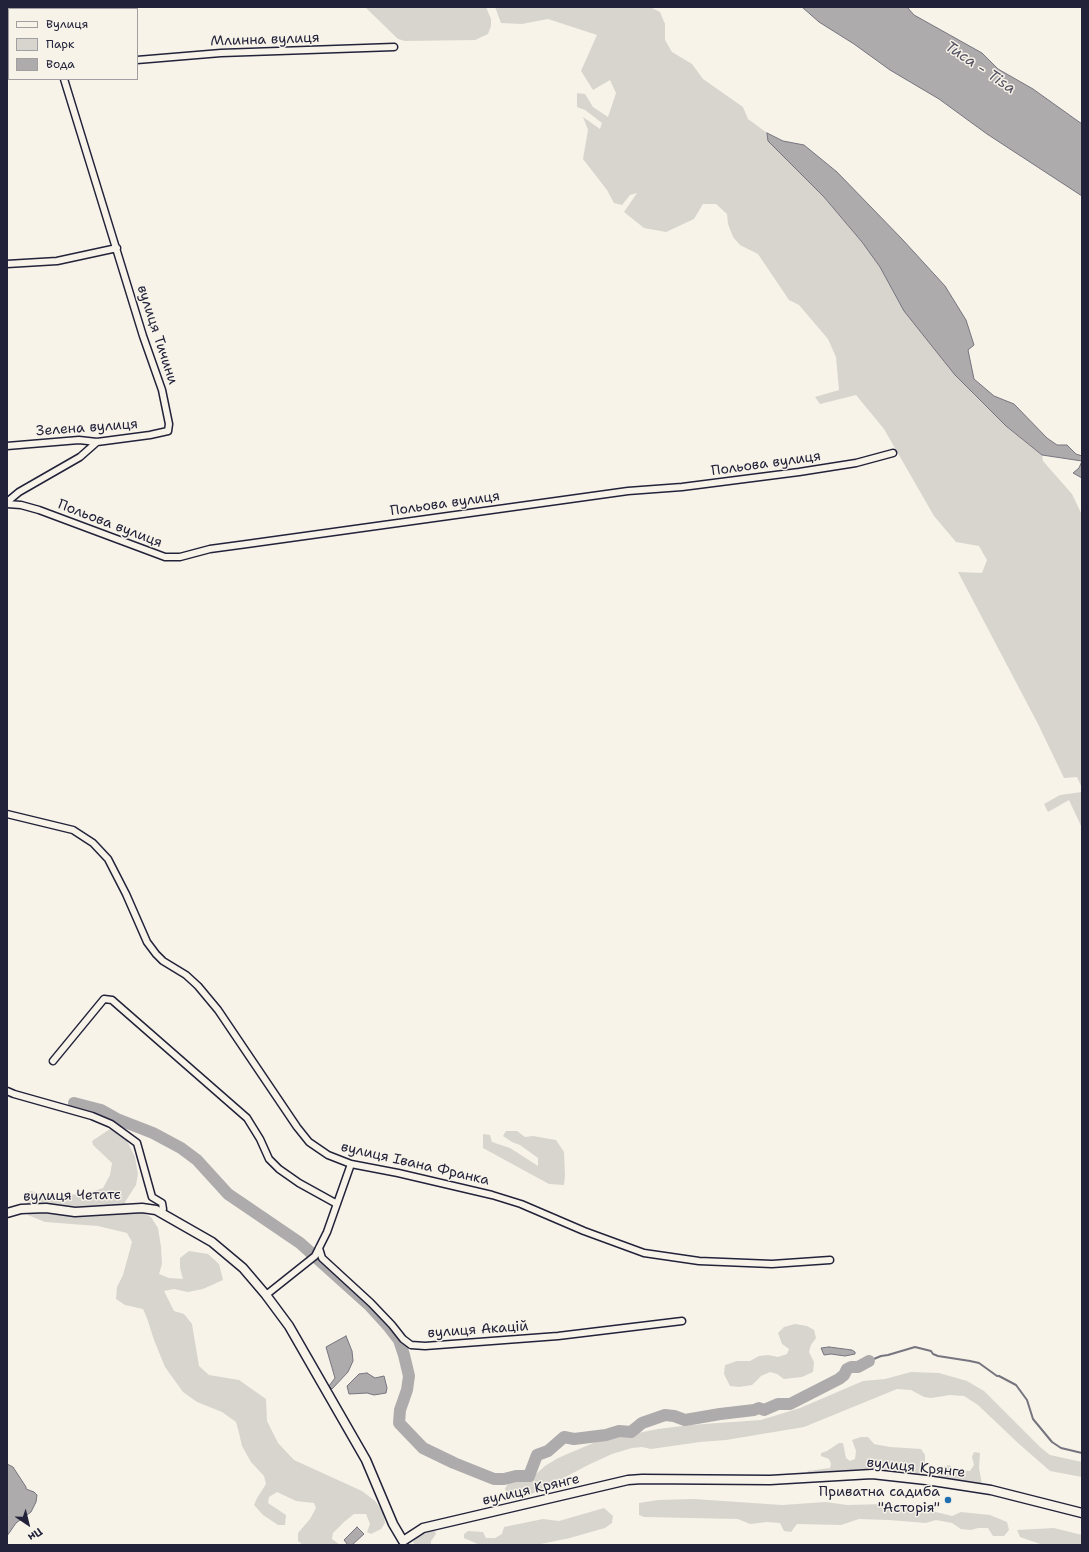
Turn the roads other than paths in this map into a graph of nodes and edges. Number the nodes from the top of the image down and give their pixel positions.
1 (394, 47) dead end
2 (138, 60) edge
3 (64, 80) edge
4 (116, 248) junction
5 (7, 264) edge
6 (168, 431) joint
7 (97, 442) junction
8 (7, 446) edge
9 (893, 453) dead end
10 (7, 503) edge
11 (7, 814) edge
12 (53, 1061) dead end
13 (7, 1091) edge
14 (351, 1164) junction
15 (337, 1204) junction
16 (7, 1213) edge
17 (161, 1213) junction
18 (319, 1248) junction
19 (830, 1260) dead end
20 (266, 1295) junction
21 (682, 1321) dead end
22 (1082, 1513) edge
23 (404, 1543) edge

1 - 2 street, Млинна вулиця
3 - 4 street, вулиця Тичини
4 - 5 street
4 - 6 street, вулиця Тичини
6 - 7 street, Зелена вулиця
7 - 8 street, Зелена вулиця
7 - 10 street, Польова вулиця
9 - 10 street, Польова вулиця
11 - 14 street, вулиця Івана Франка
12 - 15 street
13 - 17 street
14 - 15 street
14 - 19 street, вулиця Івана Франка
15 - 18 street
16 - 17 street, вулиця Четатє
17 - 20 street, вулиця Крянге
18 - 20 street
18 - 21 street, вулиця Акацій
20 - 23 street, вулиця Крянге
22 - 23 street, вулиця Крянге

